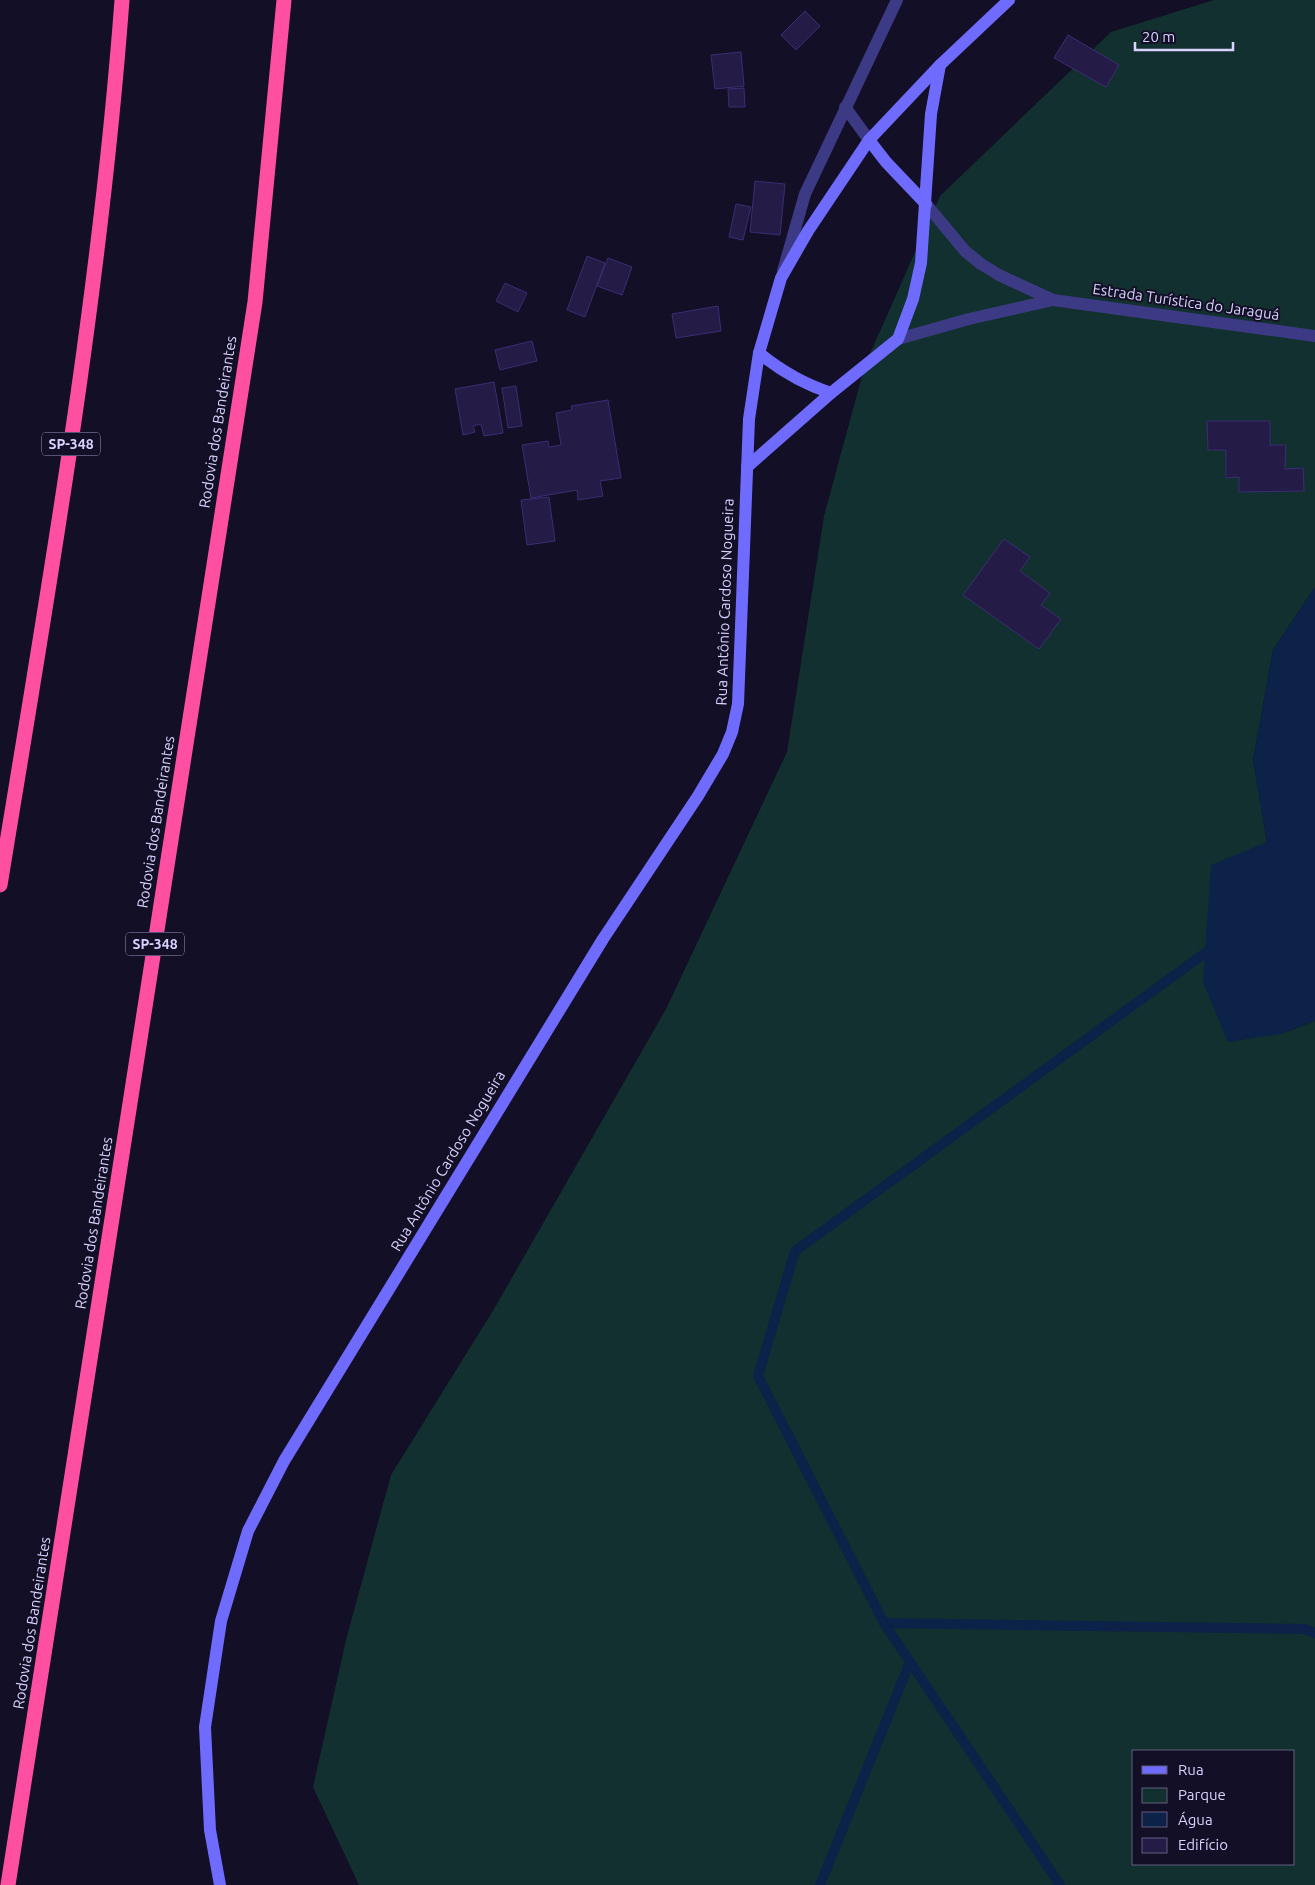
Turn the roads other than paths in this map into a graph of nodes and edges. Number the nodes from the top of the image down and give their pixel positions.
1 (122, 0) edge
2 (284, 0) edge
3 (897, 0) edge
4 (1009, 0) edge
5 (940, 65) junction
6 (845, 107) junction
7 (869, 140) junction
8 (926, 204) junction
9 (781, 278) junction
10 (1053, 300) junction
11 (1315, 336) edge
12 (898, 339) junction
13 (759, 353) junction
14 (831, 393) junction
15 (747, 467) junction
16 (0, 885) edge
17 (8, 1885) edge
18 (220, 1885) edge

1 - 16 highway, SP-348
2 - 17 highway, Rodovia dos Bandeirantes / SP-348
3 - 6 street
4 - 5 main road
5 - 7 main road
5 - 8 main road
6 - 7 street
6 - 9 street
7 - 8 main road
7 - 9 main road
8 - 10 street, Estrada Turística do Jaraguá
8 - 12 main road
9 - 13 main road
10 - 11 street, Estrada Turística do Jaraguá
10 - 12 street, Estrada Turística do Jaraguá
12 - 14 main road, Estrada Turística do Jaraguá
13 - 14 main road
13 - 15 main road, Rua Antônio Cardoso Nogueira
14 - 15 main road
15 - 18 main road, Rua Antônio Cardoso Nogueira

